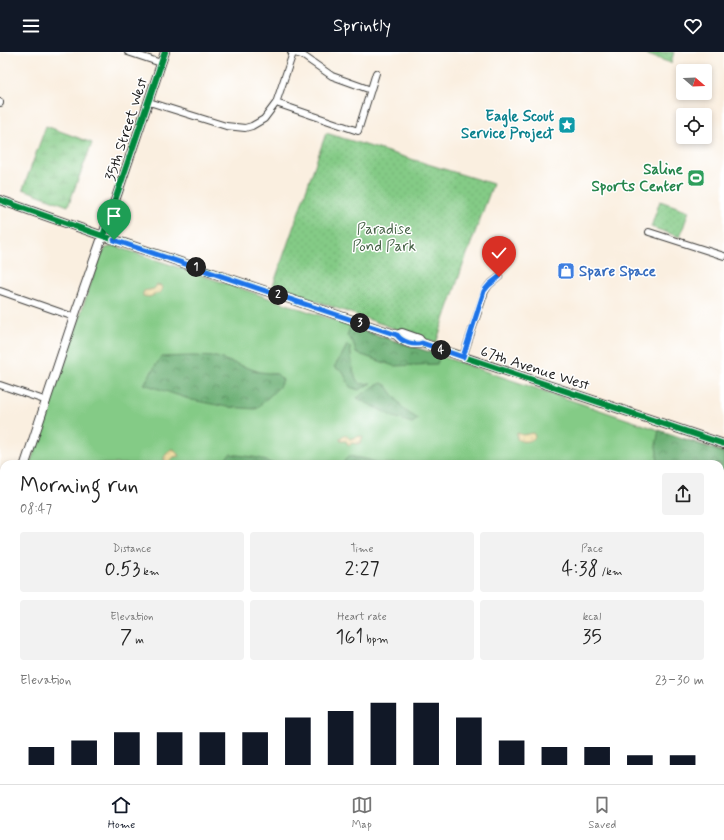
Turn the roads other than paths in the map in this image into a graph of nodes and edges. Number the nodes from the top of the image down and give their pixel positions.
1 (128, 52) edge
2 (165, 52) edge
3 (292, 52) edge
4 (161, 63) junction
5 (376, 73) dead end
6 (371, 90) junction
7 (149, 102) junction
8 (276, 103) junction
9 (0, 200) edge
10 (649, 232) dead end
11 (103, 236) junction
12 (724, 256) edge
13 (499, 277) dead end
14 (0, 291) edge
15 (74, 317) junction
16 (463, 357) junction
17 (0, 385) edge
18 (47, 401) junction
19 (724, 444) edge
20 (26, 460) edge

1 - 4 street
2 - 4 street, 35th Street West
3 - 6 street
3 - 8 street
4 - 7 street, 35th Street West
5 - 6 street
6 - 8 street
7 - 8 street
7 - 11 street, 35th Street West
9 - 11 street, 67th Avenue West
10 - 12 street
11 - 15 street, 35th Street West
11 - 16 street, 67th Avenue West
13 - 16 street
14 - 15 street
15 - 18 street, 35th Street West
16 - 19 street, 67th Avenue West
17 - 18 street
18 - 20 street, 35th Street West

